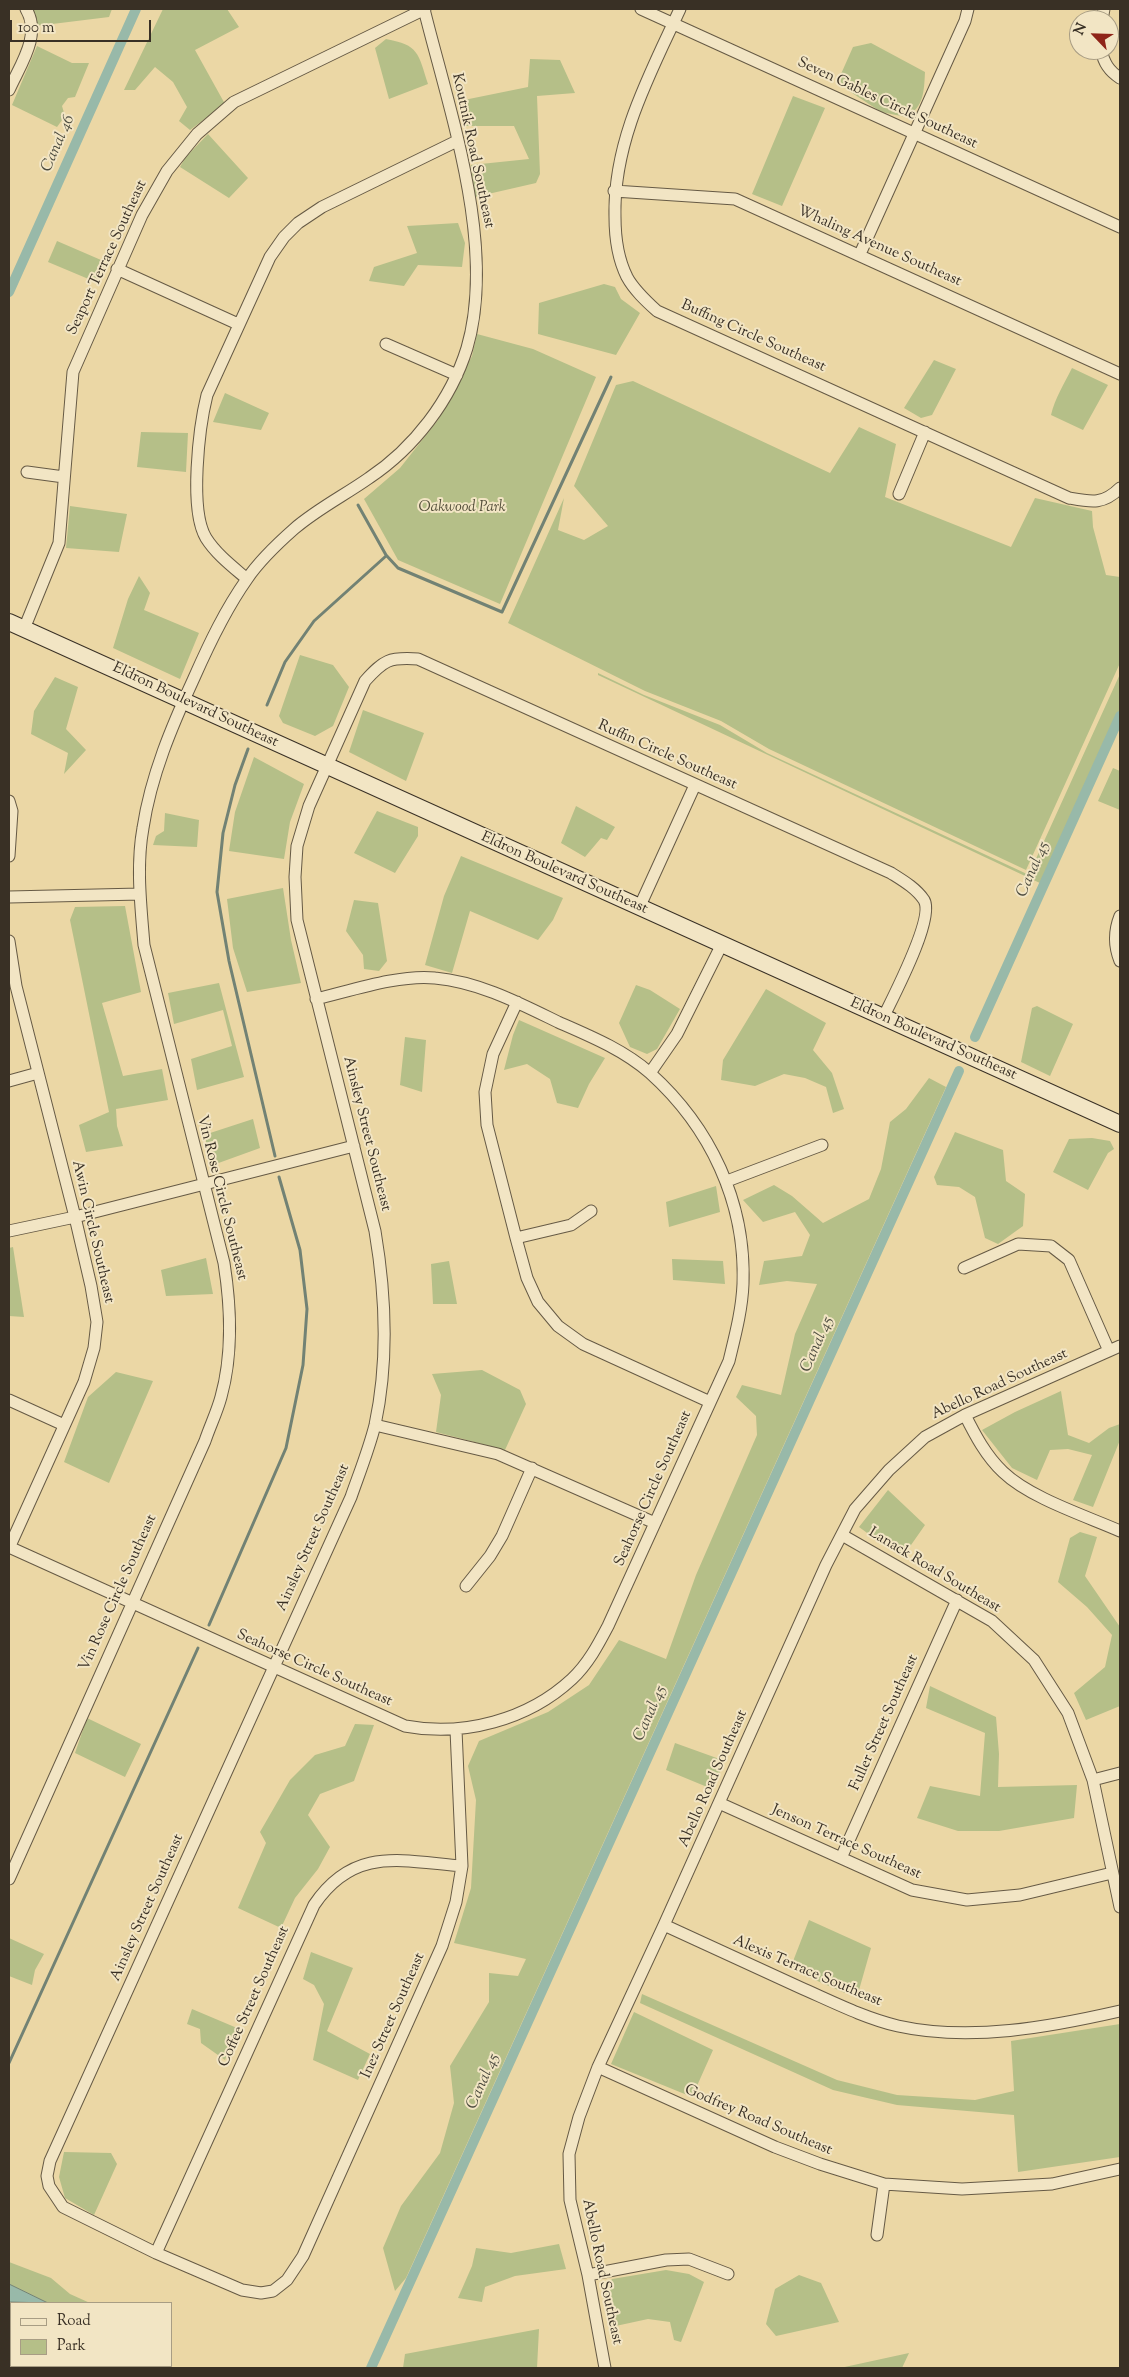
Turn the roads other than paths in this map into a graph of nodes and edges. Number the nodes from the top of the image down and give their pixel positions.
1 (424, 9) edge
2 (641, 9) edge
3 (680, 9) edge
4 (968, 9) edge
5 (29, 13) edge
6 (674, 23) junction
7 (1104, 60) edge
8 (1120, 78) edge
9 (9, 90) edge
10 (914, 133) junction
11 (457, 141) junction
12 (614, 191) junction
13 (1120, 227) edge
14 (860, 254) junction
15 (117, 269) junction
16 (238, 324) junction
17 (386, 344) dead end
18 (1120, 374) edge
19 (457, 375) junction
20 (925, 432) junction
21 (27, 472) dead end
22 (64, 477) junction
23 (1120, 488) edge
24 (899, 494) dead end
25 (247, 579) junction
26 (9, 622) edge
27 (24, 629) junction
28 (184, 700) junction
29 (327, 767) junction
30 (695, 785) junction
31 (9, 801) edge
32 (9, 856) edge
33 (140, 894) junction
34 (9, 897) edge
35 (639, 908) junction
36 (1120, 916) edge
37 (9, 941) edge
38 (722, 944) junction
39 (1118, 956) edge
40 (316, 999) junction
41 (517, 1002) junction
42 (883, 1018) junction
43 (38, 1073) junction
44 (650, 1073) junction
45 (9, 1081) edge
46 (1120, 1124) edge
47 (822, 1145) dead end
48 (354, 1146) junction
49 (728, 1181) junction
50 (202, 1183) junction
51 (591, 1211) dead end
52 (75, 1217) junction
53 (9, 1231) edge
54 (516, 1238) junction
55 (964, 1268) dead end
56 (1120, 1346) edge
57 (1109, 1352) junction
58 (9, 1400) edge
59 (710, 1402) junction
60 (965, 1415) junction
61 (64, 1425) junction
62 (375, 1425) junction
63 (532, 1468) junction
64 (655, 1523) junction
65 (1120, 1531) edge
66 (842, 1535) junction
67 (9, 1548) edge
68 (466, 1586) dead end
69 (957, 1600) junction
70 (131, 1602) junction
71 (273, 1667) junction
72 (456, 1730) junction
73 (1120, 1773) edge
74 (1093, 1780) junction
75 (719, 1803) junction
76 (841, 1858) junction
77 (462, 1866) junction
78 (1112, 1873) junction
79 (9, 1879) edge
80 (1120, 1908) edge
81 (664, 1925) junction
82 (1120, 2011) edge
83 (598, 2067) junction
84 (1120, 2169) edge
85 (884, 2184) junction
86 (877, 2235) dead end
87 (156, 2252) junction
88 (728, 2274) dead end
89 (588, 2275) junction
90 (605, 2368) edge

1 - 11 street, Koutnik Road Southeast
1 - 15 street, Seaport Terrace Southeast
2 - 6 street, Seven Gables Circle Southeast
3 - 6 street, Buffing Circle Southeast
4 - 10 street
5 - 9 street
6 - 10 street, Seven Gables Circle Southeast
6 - 12 street, Buffing Circle Southeast
7 - 8 street
10 - 13 street, Seven Gables Circle Southeast
10 - 14 street
11 - 16 street
11 - 19 street, Koutnik Road Southeast
12 - 14 street, Whaling Avenue Southeast
12 - 20 street, Buffing Circle Southeast
14 - 18 street, Whaling Avenue Southeast
15 - 16 street
15 - 22 street, Seaport Terrace Southeast
16 - 25 street
17 - 19 street
19 - 25 street, Koutnik Road Southeast
20 - 23 street, Buffing Circle Southeast
20 - 24 street
21 - 22 street
22 - 27 street, Seaport Terrace Southeast
25 - 28 street, Koutnik Road Southeast
26 - 27 street, Eldron Boulevard Southeast
27 - 28 street, Eldron Boulevard Southeast
28 - 29 street, Eldron Boulevard Southeast
28 - 33 street, Vin Rose Circle Southeast
29 - 30 street, Ruffin Circle Southeast
29 - 35 street, Eldron Boulevard Southeast
29 - 40 street, Ainsley Street Southeast
30 - 35 street
30 - 42 street, Ruffin Circle Southeast
31 - 32 street
33 - 34 street
33 - 50 street, Vin Rose Circle Southeast
35 - 38 street, Eldron Boulevard Southeast
36 - 39 street
37 - 43 street, Awin Circle Southeast
38 - 42 street, Eldron Boulevard Southeast
38 - 44 street
40 - 41 street, Seahorse Circle Southeast
40 - 48 street, Ainsley Street Southeast
41 - 44 street, Seahorse Circle Southeast
41 - 54 street
42 - 46 street, Eldron Boulevard Southeast
43 - 45 street
43 - 52 street, Awin Circle Southeast
44 - 49 street, Seahorse Circle Southeast
47 - 49 street
48 - 50 street
48 - 62 street, Ainsley Street Southeast
49 - 59 street, Seahorse Circle Southeast
50 - 52 street
50 - 70 street, Vin Rose Circle Southeast
51 - 54 street
52 - 53 street
52 - 61 street, Awin Circle Southeast
54 - 59 street
55 - 57 street
56 - 57 street, Abello Road Southeast
57 - 60 street, Abello Road Southeast
58 - 61 street
59 - 64 street, Seahorse Circle Southeast
60 - 65 street
60 - 66 street, Abello Road Southeast
61 - 67 street, Awin Circle Southeast
62 - 63 street
62 - 71 street, Ainsley Street Southeast
63 - 64 street
63 - 68 street
64 - 72 street, Seahorse Circle Southeast
66 - 69 street, Lanack Road Southeast
66 - 75 street, Abello Road Southeast
67 - 70 street, Seahorse Circle Southeast
69 - 74 street, Lanack Road Southeast
69 - 76 street, Fuller Street Southeast
70 - 71 street, Seahorse Circle Southeast
70 - 79 street, Vin Rose Circle Southeast
71 - 72 street, Seahorse Circle Southeast
71 - 87 street, Ainsley Street Southeast
72 - 77 street, Inez Street Southeast
73 - 74 street
74 - 78 street, Lanack Road Southeast
75 - 76 street, Jenson Terrace Southeast
75 - 81 street, Abello Road Southeast
76 - 78 street, Jenson Terrace Southeast
77 - 87 street, Coffee Street Southeast
77 - 87 street, Inez Street Southeast
78 - 80 street, Lanack Road Southeast
81 - 82 street, Alexis Terrace Southeast
81 - 83 street, Abello Road Southeast
83 - 85 street, Godfrey Road Southeast
83 - 89 street, Abello Road Southeast
84 - 85 street, Godfrey Road Southeast
85 - 86 street
88 - 89 street
89 - 90 street, Abello Road Southeast

